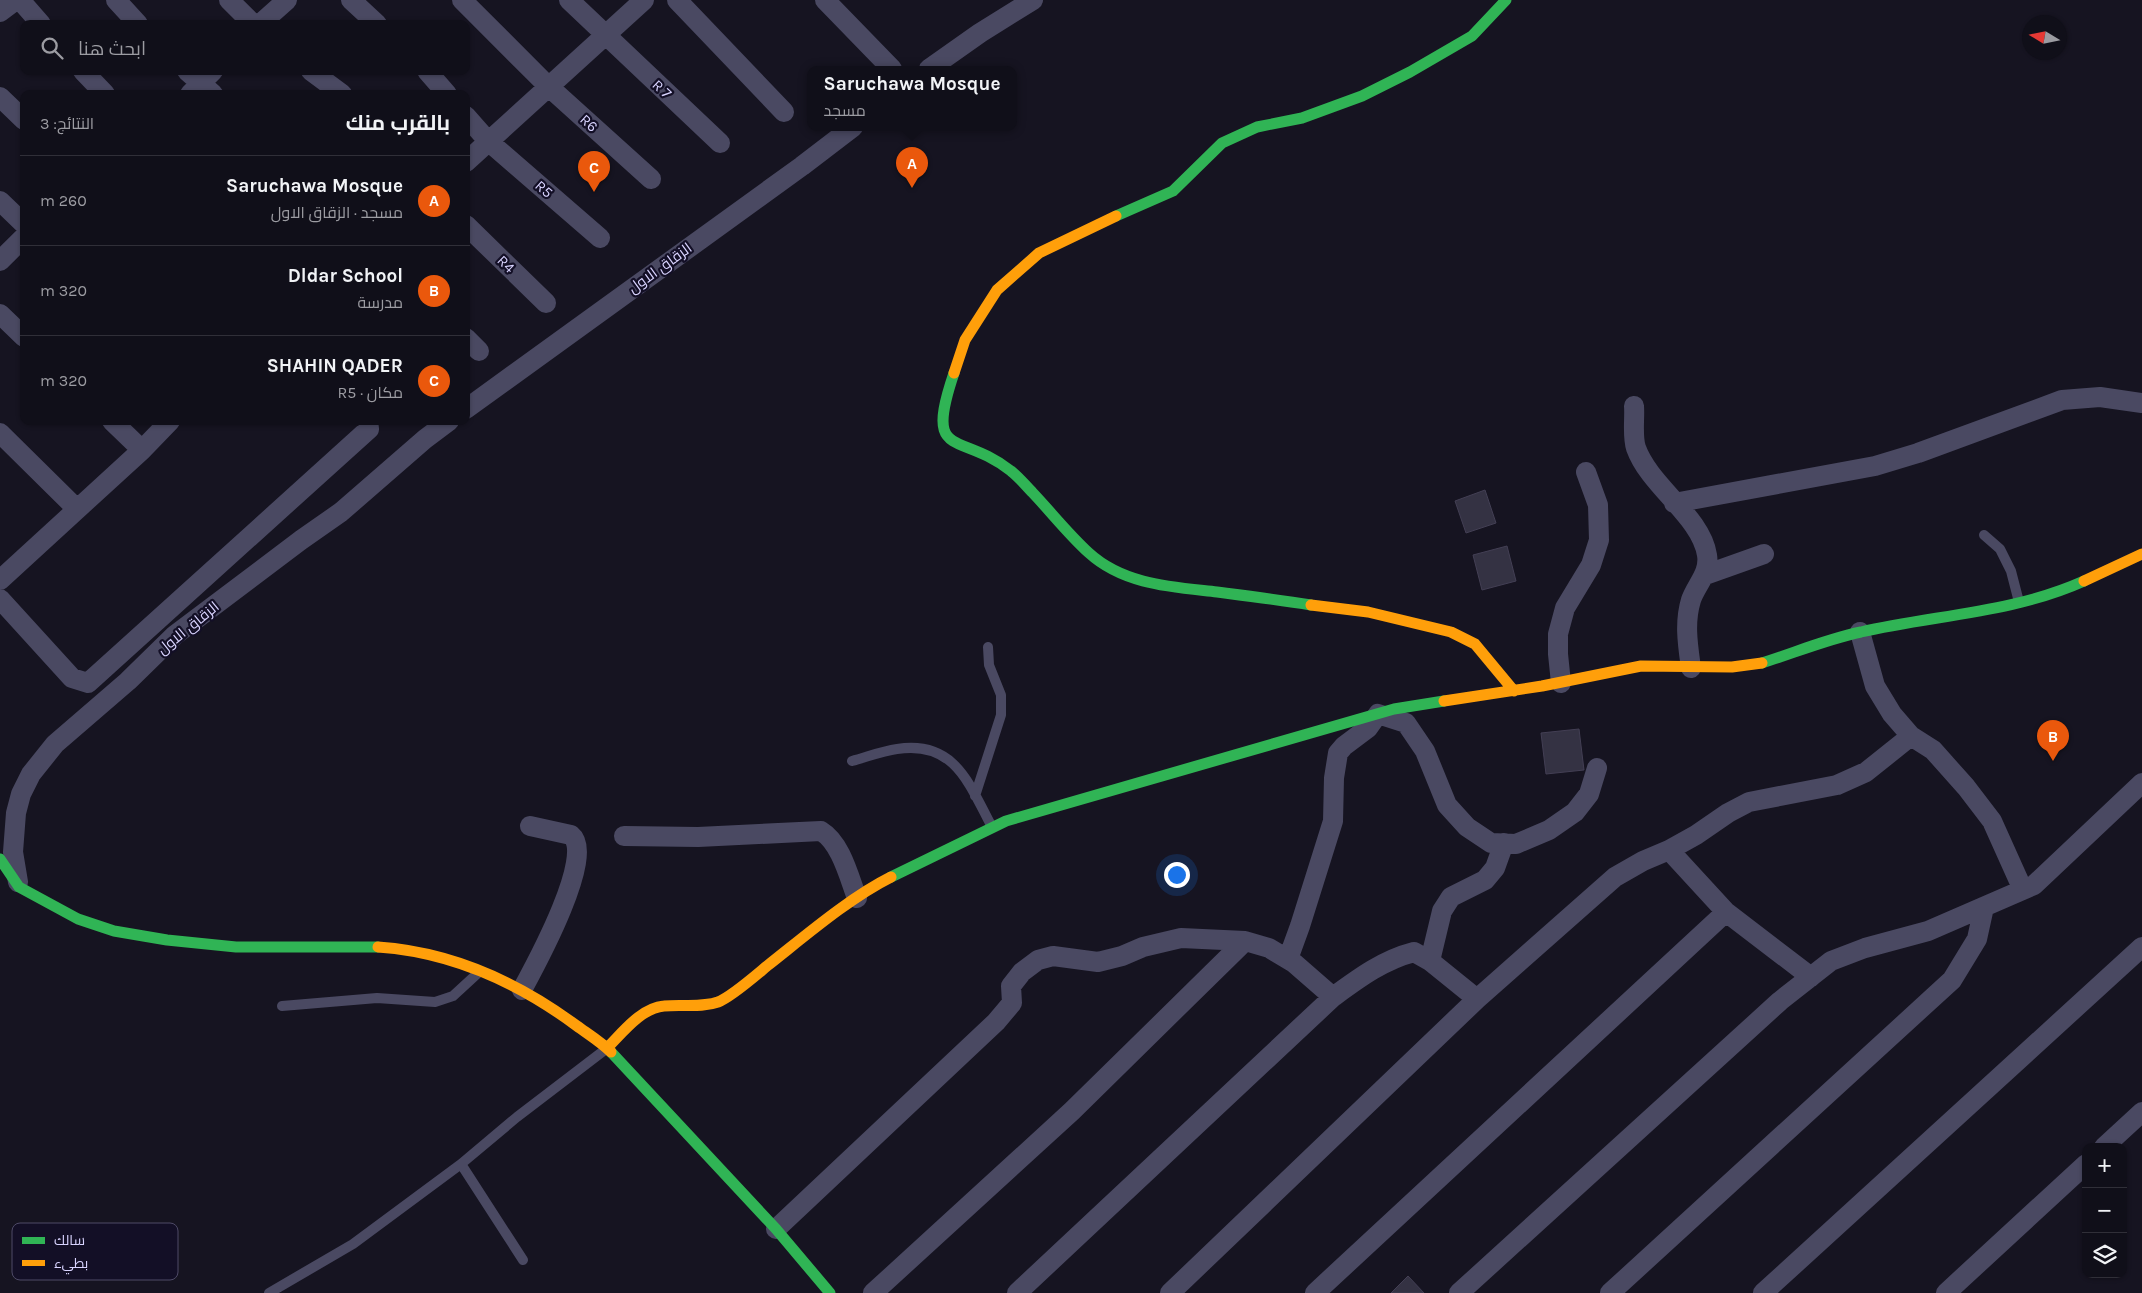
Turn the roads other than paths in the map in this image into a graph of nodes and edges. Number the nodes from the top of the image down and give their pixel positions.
1 (16, 0) edge
2 (20, 0) edge
3 (116, 0) edge
4 (229, 0) edge
5 (287, 0) edge
6 (351, 0) edge
7 (462, 0) edge
8 (569, 0) edge
9 (644, 0) edge
10 (677, 0) edge
11 (825, 0) edge
12 (1033, 0) edge
13 (1506, 0) edge
14 (0, 12) edge
15 (38, 20) edge
16 (134, 20) edge
17 (248, 20) edge
18 (264, 20) edge
19 (373, 20) edge
20 (604, 36) junction
21 (889, 66) edge
22 (932, 66) edge
23 (87, 75) edge
24 (316, 75) edge
25 (430, 75) edge
26 (548, 86) junction
27 (101, 90) edge
28 (337, 90) edge
29 (443, 90) edge
30 (0, 97) edge
31 (784, 112) dead end
32 (20, 116) edge
33 (470, 121) edge
34 (848, 131) edge
35 (488, 141) junction
36 (720, 143) dead end
37 (470, 158) edge
38 (651, 179) dead end
39 (0, 201) edge
40 (20, 220) edge
41 (470, 229) edge
42 (600, 238) dead end
43 (20, 241) edge
44 (0, 261) edge
45 (546, 303) dead end
46 (0, 314) edge
47 (20, 333) edge
48 (2142, 403) edge
49 (470, 406) edge
50 (1634, 406) dead end
51 (116, 425) edge
52 (166, 425) edge
53 (368, 425) edge
54 (444, 425) edge
55 (0, 433) edge
56 (142, 450) junction
57 (1586, 472) dead end
58 (1674, 503) junction
59 (77, 509) junction
60 (1984, 535) dead end
61 (1764, 554) dead end
62 (2142, 554) edge
63 (1705, 575) junction
64 (0, 580) edge
65 (0, 599) edge
66 (2020, 603) junction
67 (1860, 632) junction
68 (988, 647) dead end
69 (1691, 668) junction
70 (1561, 683) junction
71 (1514, 691) junction
72 (1378, 714) junction
73 (1911, 736) junction
74 (852, 761) dead end
75 (1597, 768) dead end
76 (2142, 783) edge
77 (975, 796) junction
78 (530, 826) dead end
79 (992, 828) junction
80 (624, 836) dead end
81 (1504, 844) junction
82 (1669, 850) junction
83 (0, 859) edge
84 (14, 888) junction
85 (2023, 890) junction
86 (857, 898) junction
87 (1984, 907) junction
88 (1726, 912) junction
89 (1245, 941) junction
90 (2142, 947) edge
91 (1288, 958) junction
92 (1430, 961) junction
93 (480, 970) junction
94 (1811, 977) junction
95 (522, 990) junction
96 (1333, 997) junction
97 (1477, 999) junction
98 (282, 1006) dead end
99 (607, 1048) junction
100 (2142, 1112) edge
101 (2108, 1143) edge
102 (461, 1164) junction
103 (2082, 1168) edge
104 (776, 1229) junction
105 (522, 1260) dead end
106 (269, 1293) edge
107 (830, 1293) edge
108 (873, 1293) edge
109 (1017, 1293) edge
110 (1170, 1293) edge
111 (1315, 1293) edge
112 (1459, 1293) edge
113 (1610, 1293) edge
114 (1763, 1293) edge
115 (1946, 1293) edge

1 - 14 street
2 - 15 street
3 - 16 street
4 - 17 street
5 - 18 street
6 - 19 street
7 - 26 street, R6
8 - 20 street, R 7
9 - 20 street
10 - 31 street
11 - 21 street
12 - 22 street
13 - 71 street
20 - 26 street
20 - 36 street, R 7
23 - 27 street
24 - 28 street
25 - 29 street
26 - 35 street
26 - 38 street, R6
30 - 32 street
33 - 35 street, R5
34 - 49 street, الزقاق الاول
35 - 37 street
35 - 42 street, R5
39 - 40 street
41 - 45 street, R4
43 - 44 street
46 - 47 street
48 - 58 street
50 - 58 street
51 - 56 street
52 - 56 street
53 - 65 street
54 - 84 street, الزقاق الاول
55 - 59 street
56 - 59 street
57 - 70 street
58 - 63 street
59 - 64 street
60 - 66 lane
61 - 63 street
62 - 66 street
63 - 69 street
66 - 67 street
67 - 69 street
67 - 73 street
68 - 77 lane
69 - 70 street
70 - 71 street
71 - 72 street
72 - 79 street
72 - 81 street
72 - 91 street
73 - 82 street
73 - 85 street
74 - 77 lane
75 - 81 street
76 - 85 street
77 - 79 lane
78 - 95 street
79 - 86 street
80 - 86 street
81 - 92 street
82 - 88 street
82 - 97 street
83 - 84 street
84 - 93 street
85 - 87 street
86 - 99 street
87 - 94 street
87 - 113 street
88 - 94 street
88 - 111 street
89 - 91 street
89 - 104 street
89 - 108 street
90 - 114 street
91 - 96 street
92 - 96 street
92 - 97 street
93 - 95 street
93 - 98 lane
94 - 112 street
95 - 99 street
96 - 109 street
97 - 110 street
99 - 102 lane
99 - 104 street
100 - 101 street
102 - 105 lane
102 - 106 lane
103 - 115 street
104 - 107 street

